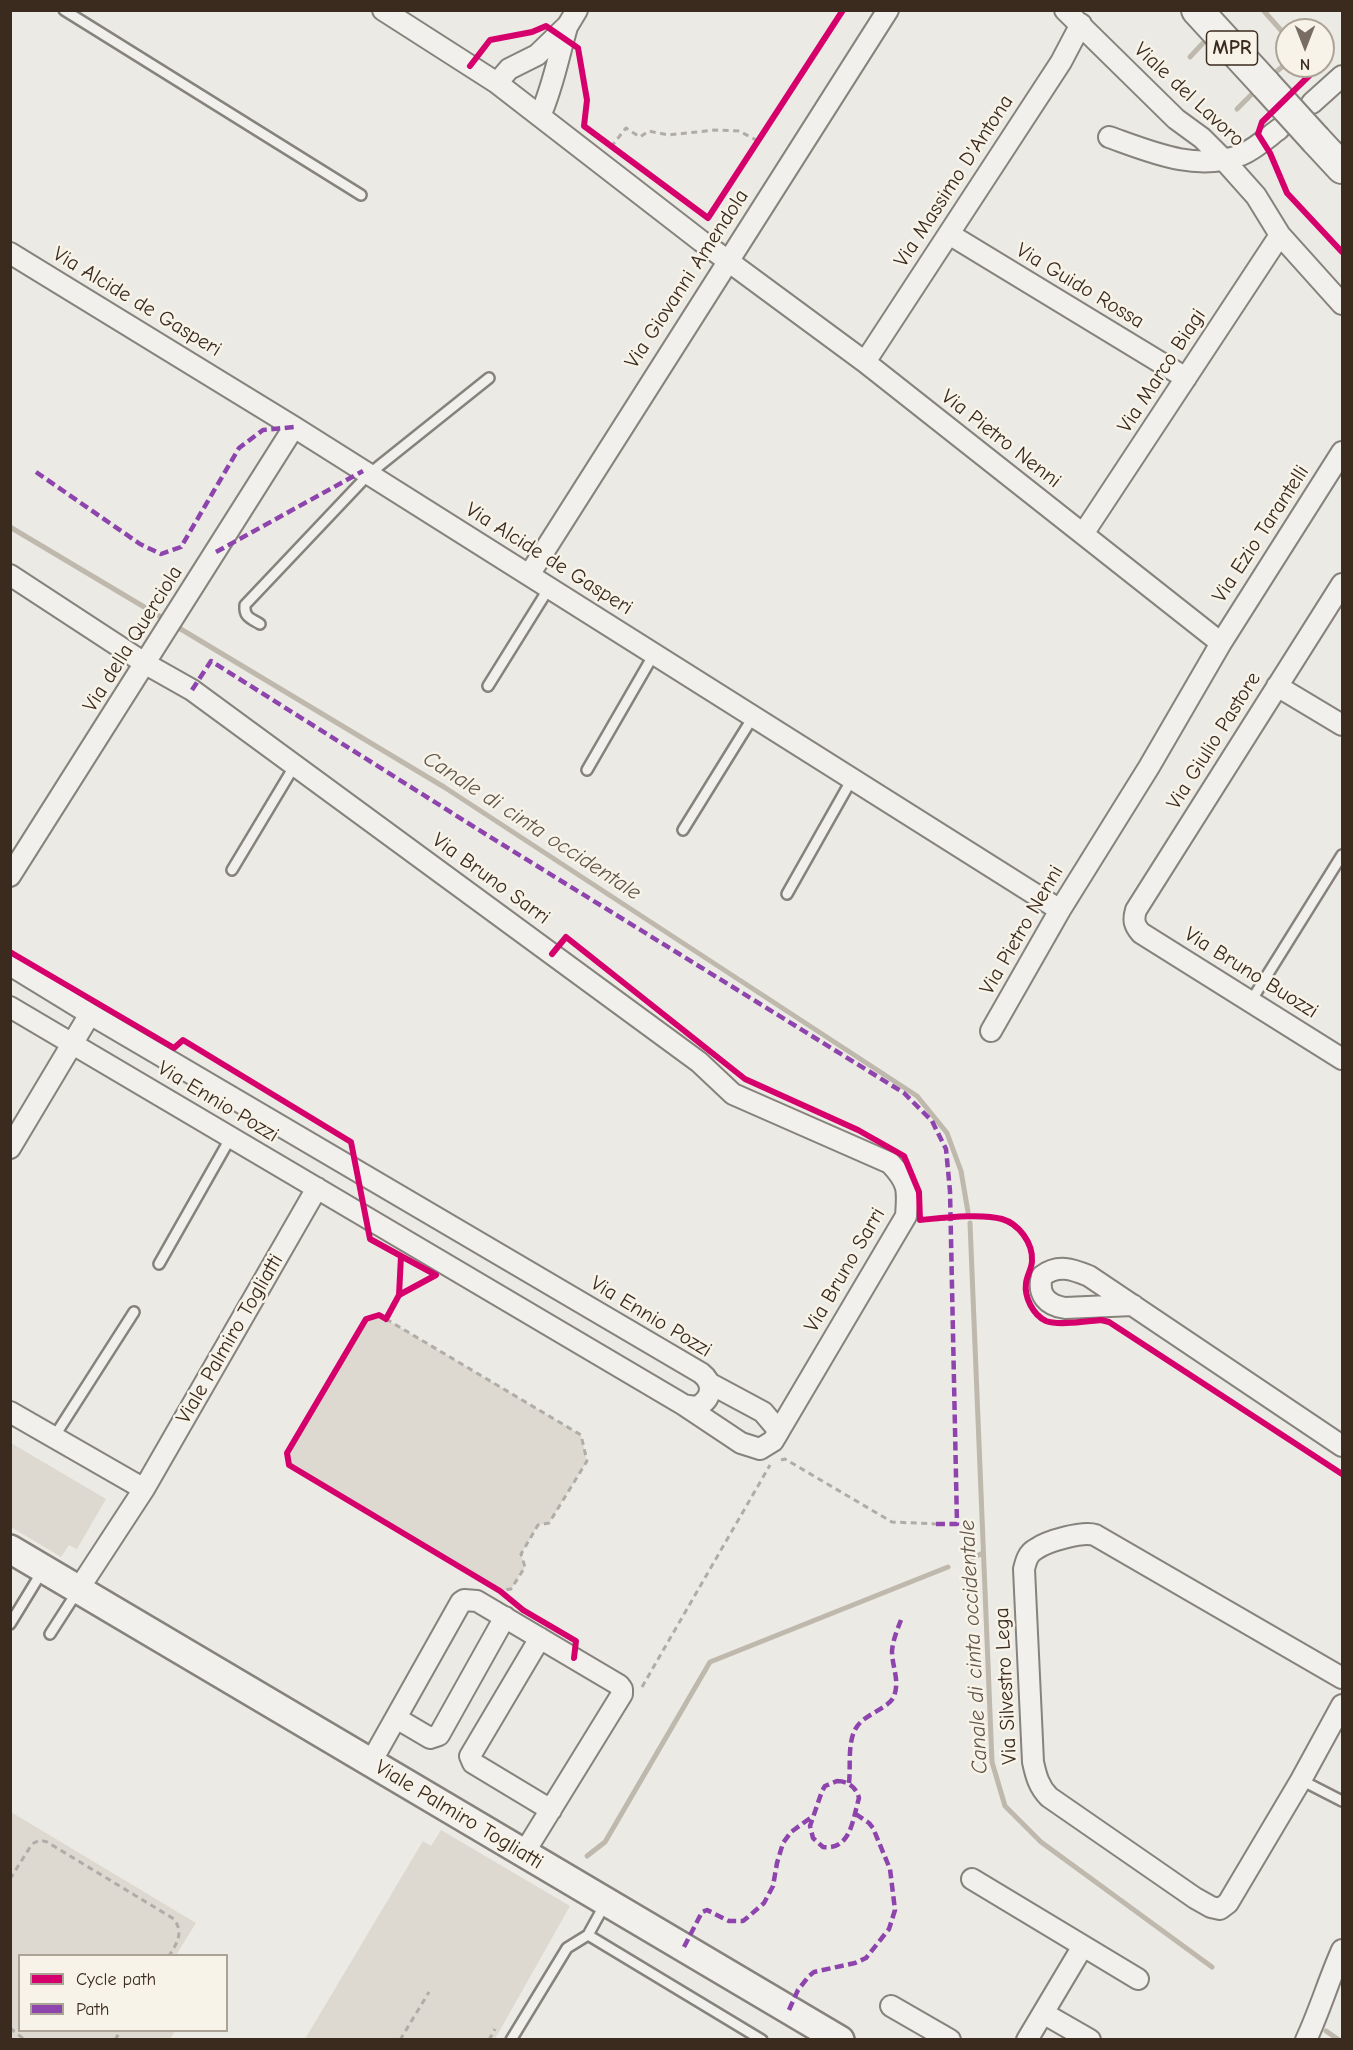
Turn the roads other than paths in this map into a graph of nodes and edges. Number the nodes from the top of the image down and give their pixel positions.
1 (64, 10) edge
2 (383, 10) edge
3 (888, 10) edge
4 (1065, 10) edge
5 (1197, 10) edge
6 (572, 18) edge
7 (1081, 24) junction
8 (1342, 76) edge
9 (497, 84) junction
10 (1312, 103) dead end
11 (540, 116) junction
12 (1279, 129) dead end
13 (1109, 137) dead end
14 (1223, 159) junction
15 (1342, 168) edge
16 (362, 195) dead end
17 (949, 234) junction
18 (1280, 235) junction
19 (10, 253) edge
20 (728, 261) junction
21 (1342, 304) edge
22 (865, 362) junction
23 (489, 378) dead end
24 (1186, 378) junction
25 (294, 427) junction
26 (1342, 452) edge
27 (369, 474) junction
28 (1083, 534) junction
29 (10, 575) edge
30 (529, 575) junction
31 (1342, 584) edge
32 (549, 588) junction
33 (260, 624) dead end
34 (1221, 642) junction
35 (654, 654) junction
36 (146, 664) junction
37 (488, 686) dead end
38 (1277, 686) junction
39 (753, 717) junction
40 (1342, 725) edge
41 (295, 765) junction
42 (587, 770) dead end
43 (852, 779) junction
44 (683, 830) dead end
45 (1342, 855) edge
46 (232, 870) dead end
47 (10, 876) edge
48 (787, 894) dead end
49 (1060, 910) junction
50 (1135, 926) joint
51 (10, 964) edge
52 (1251, 1000) junction
53 (10, 1007) edge
54 (90, 1014) junction
55 (991, 1031) dead end
56 (74, 1044) junction
57 (1342, 1059) edge
58 (231, 1137) junction
59 (10, 1148) edge
60 (317, 1188) junction
61 (159, 1264) dead end
62 (1133, 1305) dead end
63 (134, 1312) dead end
64 (709, 1383) junction
65 (684, 1405) junction
66 (10, 1412) edge
67 (779, 1431) junction
68 (54, 1437) junction
69 (1342, 1446) edge
70 (144, 1489) junction
71 (10, 1549) edge
72 (43, 1569) junction
73 (78, 1590) junction
74 (505, 1617) junction
75 (10, 1624) edge
76 (50, 1634) dead end
77 (540, 1638) junction
78 (1342, 1678) edge
79 (1342, 1705) edge
80 (396, 1718) junction
81 (371, 1762) junction
82 (1301, 1780) junction
83 (1342, 1801) edge
84 (551, 1810) junction
85 (524, 1853) junction
86 (972, 1879) dead end
87 (607, 1902) junction
88 (588, 1935) junction
89 (1083, 1946) junction
90 (1342, 1950) edge
91 (1138, 1979) dead end
92 (1336, 1984) edge
93 (891, 2006) dead end
94 (1043, 2013) junction
95 (511, 2040) edge
96 (762, 2040) edge
97 (840, 2040) edge
98 (950, 2040) edge
99 (1027, 2040) edge
100 (1090, 2040) edge
101 (1306, 2040) edge

1 - 16 lane
2 - 9 street, Via Pietro Nenni
3 - 20 street, Via Giovanni Amendola
4 - 7 street, Viale del Lavoro
5 - 15 main road, MPR, bridge
6 - 9 street
6 - 11 street
7 - 14 street, Viale del Lavoro
7 - 17 street, Via Massimo D'Antona
8 - 10 street
9 - 11 street, Via Pietro Nenni
11 - 20 street, Via Pietro Nenni
12 - 14 street
13 - 14 street
14 - 18 street, Viale del Lavoro
17 - 22 street, Via Massimo D'Antona
17 - 24 street, Via Guido Rossa
18 - 21 street, Viale del Lavoro
18 - 24 street, Via Marco Biagi
19 - 25 street, Via Alcide de Gasperi
20 - 22 street, Via Pietro Nenni
20 - 30 street, Via Giovanni Amendola
22 - 28 street, Via Pietro Nenni
23 - 27 lane
24 - 28 street, Via Marco Biagi
25 - 27 street, Via Alcide de Gasperi
25 - 36 street, Via della Querciola
26 - 34 street, Via Ezio Tarantelli
27 - 30 street, Via Alcide de Gasperi
27 - 33 lane
28 - 34 street, Via Pietro Nenni
29 - 36 street, Via Bruno Sarri
30 - 32 street, Via Alcide de Gasperi
31 - 38 street, Via Giulio Pastore
32 - 35 street, Via Alcide de Gasperi
32 - 37 lane
34 - 49 street, Via Pietro Nenni
35 - 39 street, Via Alcide de Gasperi
35 - 42 lane
36 - 41 street, Via Bruno Sarri
36 - 47 street, Via della Querciola
38 - 40 street
38 - 50 street, Via Giulio Pastore
39 - 43 street, Via Alcide de Gasperi
39 - 44 lane
41 - 46 lane
41 - 67 street, Via Bruno Sarri
43 - 48 lane
43 - 49 street, Via Alcide de Gasperi
45 - 52 lane
49 - 55 street, Via Pietro Nenni
50 - 52 street, Via Bruno Buozzi
51 - 54 street, Via Ennio Pozzi
52 - 57 street, Via Bruno Buozzi
53 - 56 street, Via Ennio Pozzi
54 - 56 street
54 - 64 street, Via Ennio Pozzi
56 - 58 street, Via Ennio Pozzi
56 - 59 street
58 - 60 street, Via Ennio Pozzi
58 - 61 lane
60 - 65 street, Via Ennio Pozzi
60 - 70 street, Viale Palmiro Togliatti
62 - 69 street
63 - 68 lane
64 - 65 street, Via Ennio Pozzi
64 - 67 street
65 - 67 street
66 - 68 street
68 - 70 street
70 - 73 street, Viale Palmiro Togliatti
71 - 72 street, Viale Palmiro Togliatti
72 - 73 street, Viale Palmiro Togliatti
72 - 75 lane
73 - 76 lane
73 - 81 street, Viale Palmiro Togliatti
74 - 77 street
74 - 80 street
74 - 80 street
77 - 84 street
77 - 84 street
78 - 82 street, Via Silvestro Lega
79 - 82 street, Via Silvestro Lega
80 - 81 street
81 - 85 street, Viale Palmiro Togliatti
82 - 83 lane
84 - 85 street
85 - 87 street, Viale Palmiro Togliatti
86 - 89 street
87 - 88 lane
87 - 97 street, Viale Palmiro Togliatti
88 - 95 lane
88 - 96 lane
89 - 91 street
89 - 94 street
90 - 92 street
92 - 101 street
93 - 98 street
94 - 99 street
94 - 100 street

